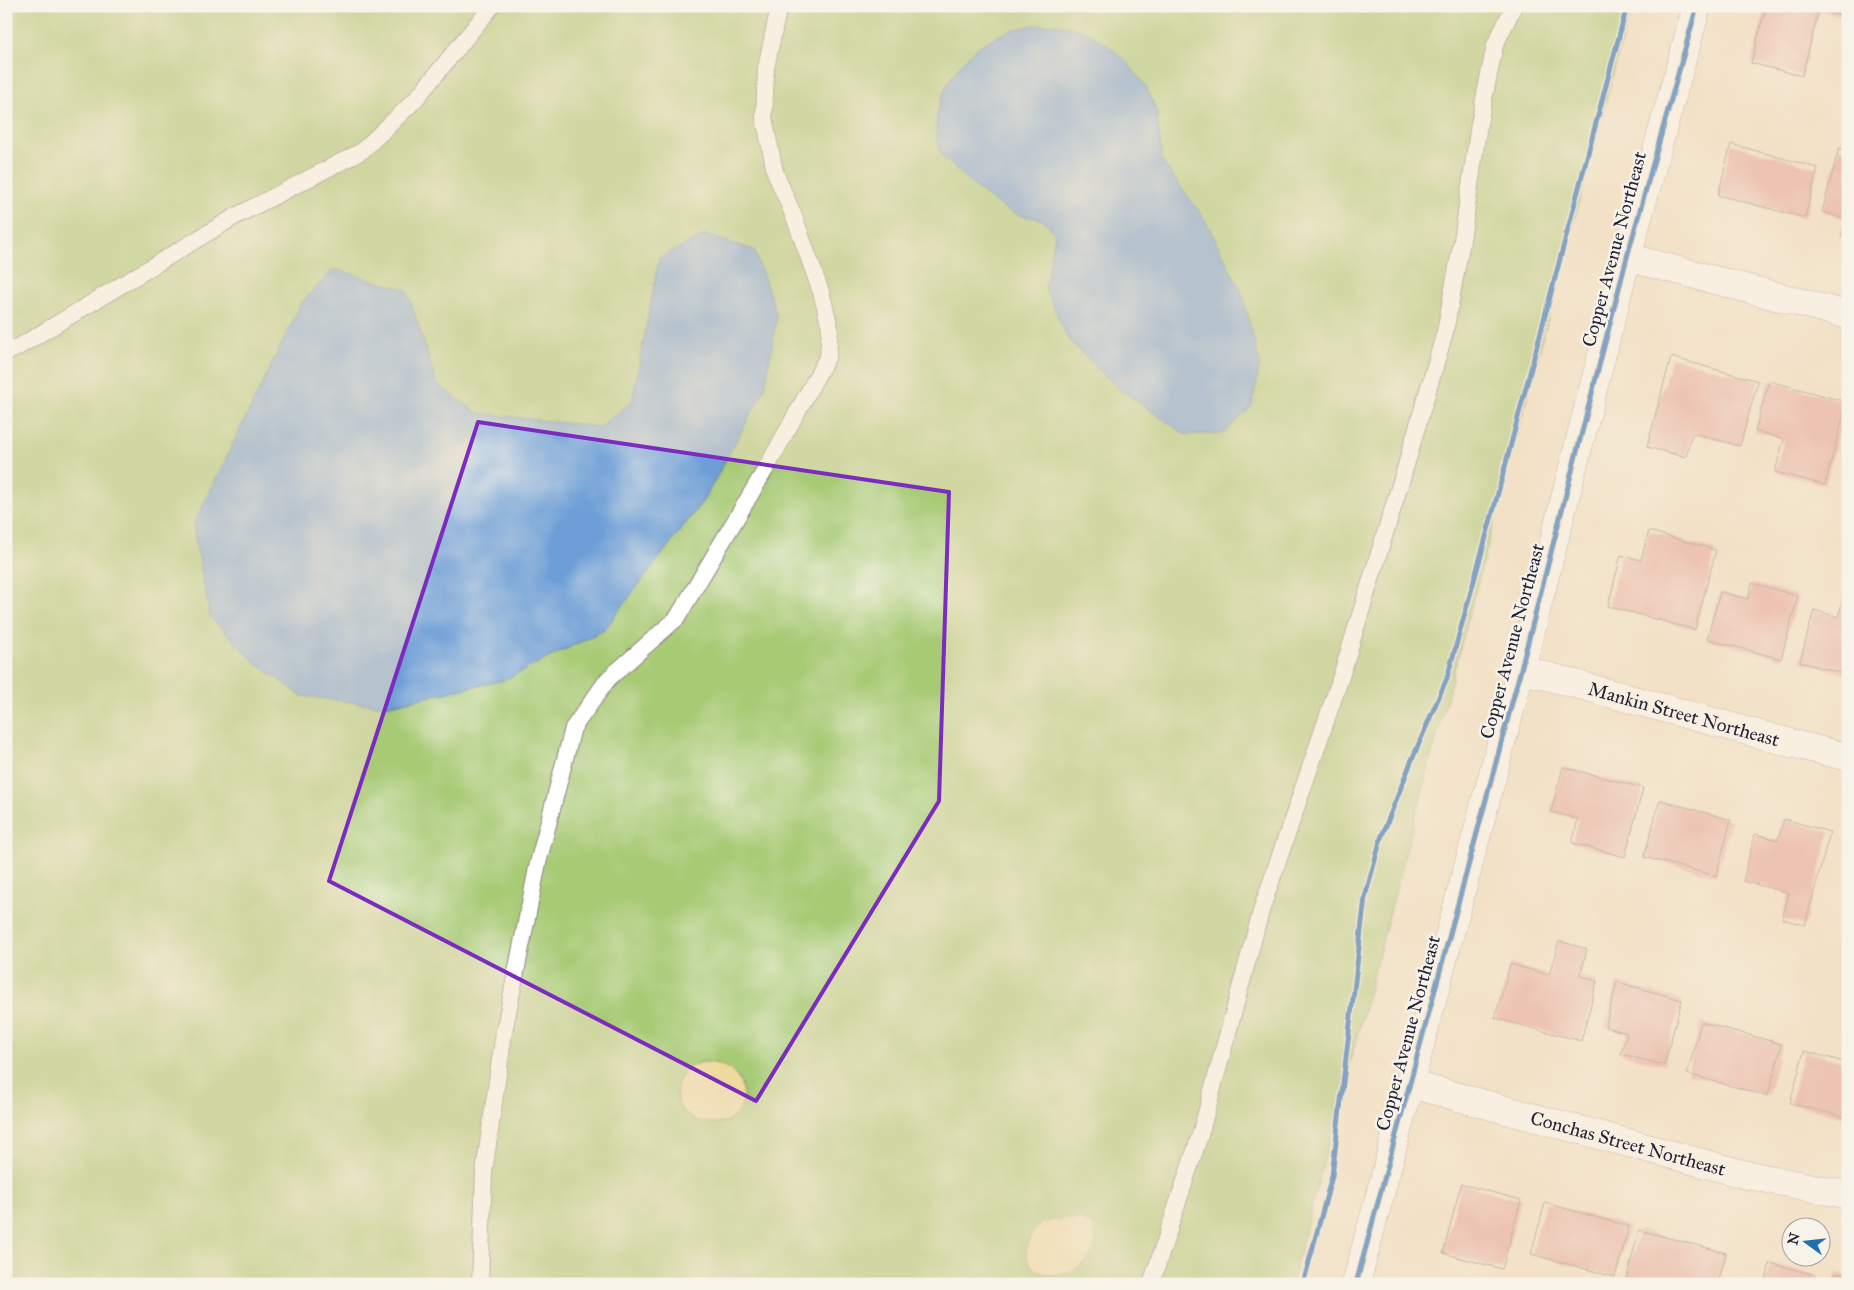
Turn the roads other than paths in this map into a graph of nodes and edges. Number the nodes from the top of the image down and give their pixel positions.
1 (492, 6) edge
2 (779, 6) edge
3 (1514, 6) edge
4 (1697, 6) edge
5 (1627, 257) junction
6 (1848, 315) edge
7 (6, 353) edge
8 (1521, 669) junction
9 (1848, 757) edge
10 (1410, 1084) junction
11 (1848, 1195) edge
12 (480, 1284) edge
13 (1151, 1284) edge
14 (1356, 1284) edge

1 - 7 lane
2 - 12 lane
3 - 13 lane
4 - 5 street, Copper Avenue Northeast
5 - 6 street
5 - 8 street, Copper Avenue Northeast
8 - 9 street, Mankin Street Northeast
8 - 10 street, Copper Avenue Northeast
10 - 11 street, Conchas Street Northeast
10 - 14 street, Copper Avenue Northeast

